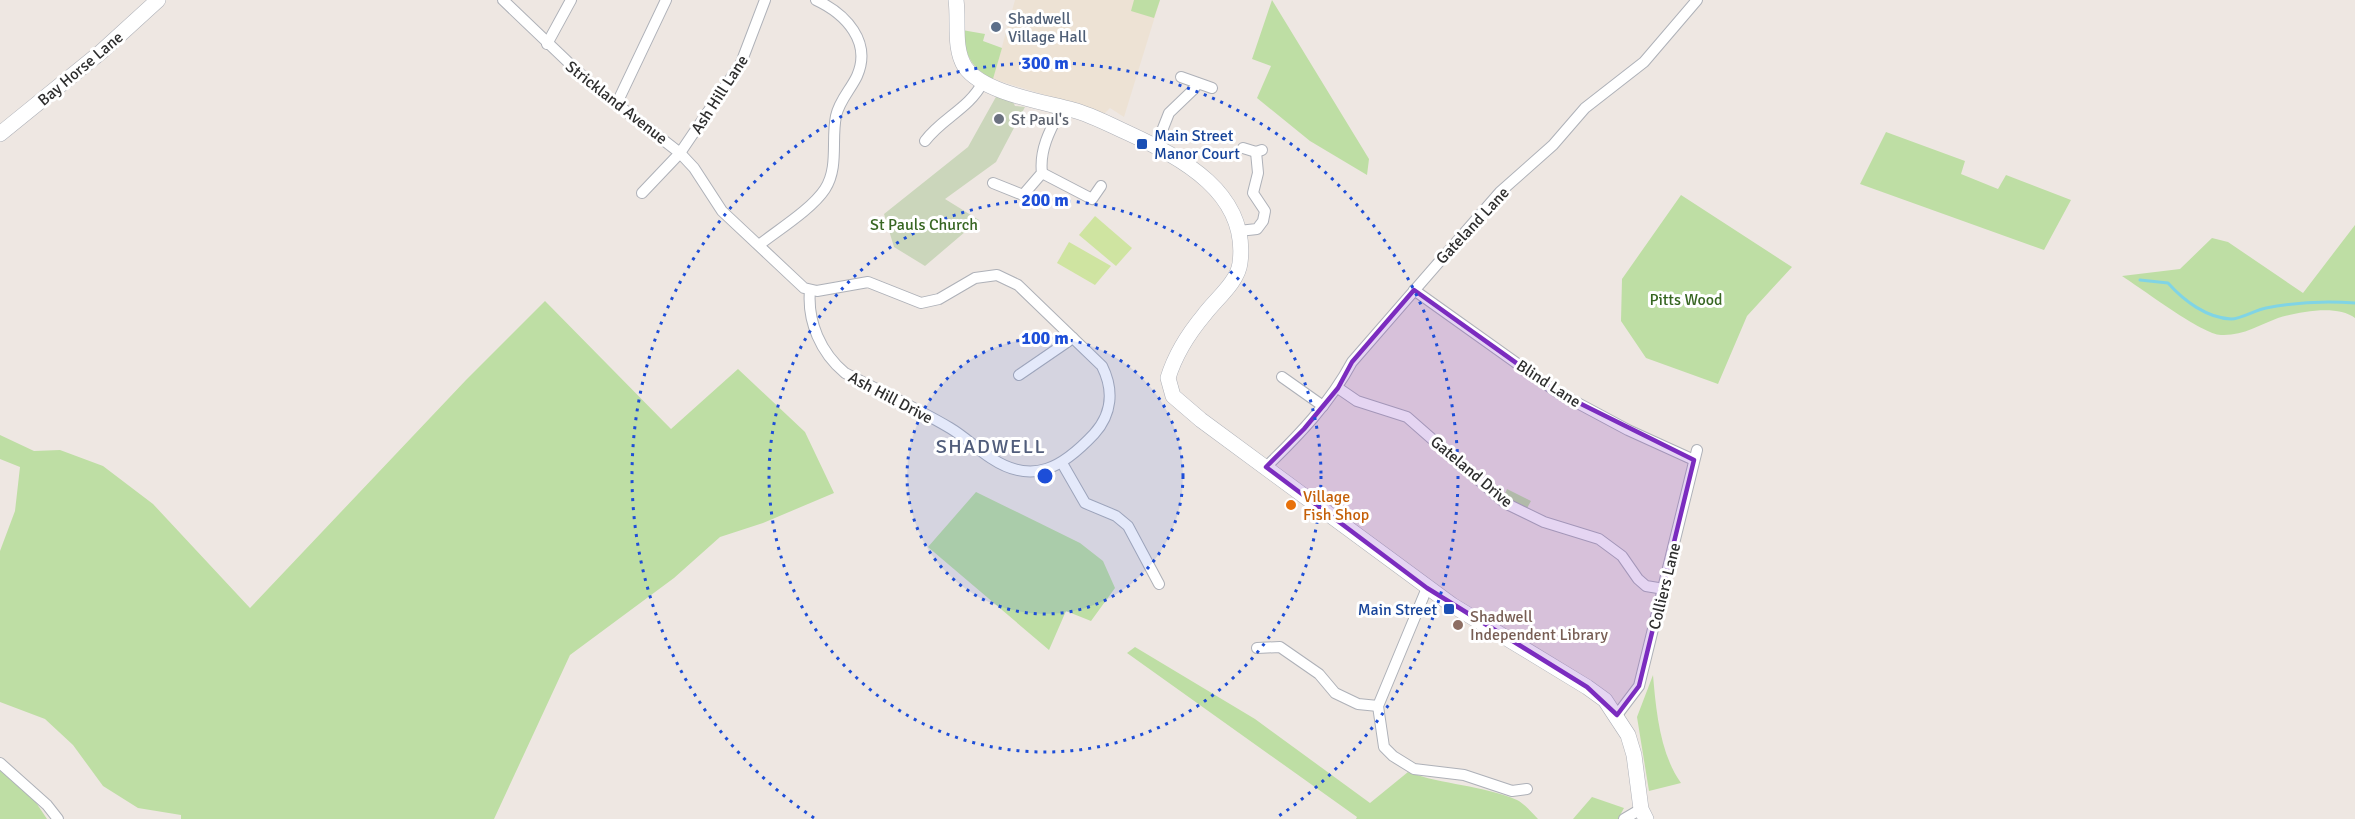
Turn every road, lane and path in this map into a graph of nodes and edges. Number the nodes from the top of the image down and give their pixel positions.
1 (158, 0) edge
2 (503, 0) edge
3 (571, 0) edge
4 (666, 0) edge
5 (765, 0) edge
6 (816, 0) edge
7 (956, 0) edge
8 (1697, 0) edge
9 (547, 44) junction
10 (1181, 76) dead end
11 (982, 82) junction
12 (1197, 83) junction
13 (1212, 88) dead end
14 (617, 103) junction
15 (1062, 107) junction
16 (0, 134) edge
17 (925, 141) dead end
18 (1156, 146) junction
19 (1243, 148) dead end
20 (680, 153) junction
21 (1042, 174) junction
22 (993, 183) dead end
23 (1101, 186) dead end
24 (642, 193) dead end
25 (1239, 231) junction
26 (759, 245) junction
27 (810, 290) junction
28 (1414, 290) junction
29 (1073, 338) junction
30 (1019, 375) dead end
31 (1282, 377) dead end
32 (1338, 388) junction
33 (1323, 406) junction
34 (1696, 455) joint
35 (1062, 464) junction
36 (1266, 467) junction
37 (1159, 584) dead end
38 (1427, 588) junction
39 (1664, 589) junction
40 (1257, 648) dead end
41 (1378, 706) junction
42 (1617, 715) junction
43 (0, 763) edge
44 (1527, 789) dead end
45 (1644, 814) edge
46 (58, 819) edge
47 (1624, 819) edge

1 - 16 street, Bay Horse Lane
2 - 9 street, Strickland Avenue
3 - 9 street
4 - 14 street
5 - 20 street, Ash Hill Lane
6 - 26 street
7 - 11 street
8 - 28 street, Gateland Lane
9 - 14 street, Strickland Avenue
10 - 12 street
11 - 15 street
11 - 17 street
12 - 13 street
12 - 18 street
14 - 20 street, Strickland Avenue
15 - 18 street
15 - 21 street
18 - 25 street
19 - 25 street
20 - 24 street, Ash Hill Lane
20 - 26 street
21 - 22 street
21 - 23 street
25 - 36 street
26 - 27 street
27 - 29 street
27 - 35 street, Ash Hill Drive
28 - 32 street, Gateland Lane
28 - 34 street, Blind Lane
29 - 30 street
29 - 35 street
31 - 33 street
32 - 33 street, Gateland Lane
32 - 39 street, Gateland Drive
33 - 36 street, Gateland Lane
34 - 39 street, Colliers Lane
35 - 37 street
36 - 38 street
38 - 41 street
38 - 42 street
39 - 42 street, Colliers Lane
40 - 41 street
41 - 44 street
42 - 45 street
43 - 46 street
45 - 47 street

